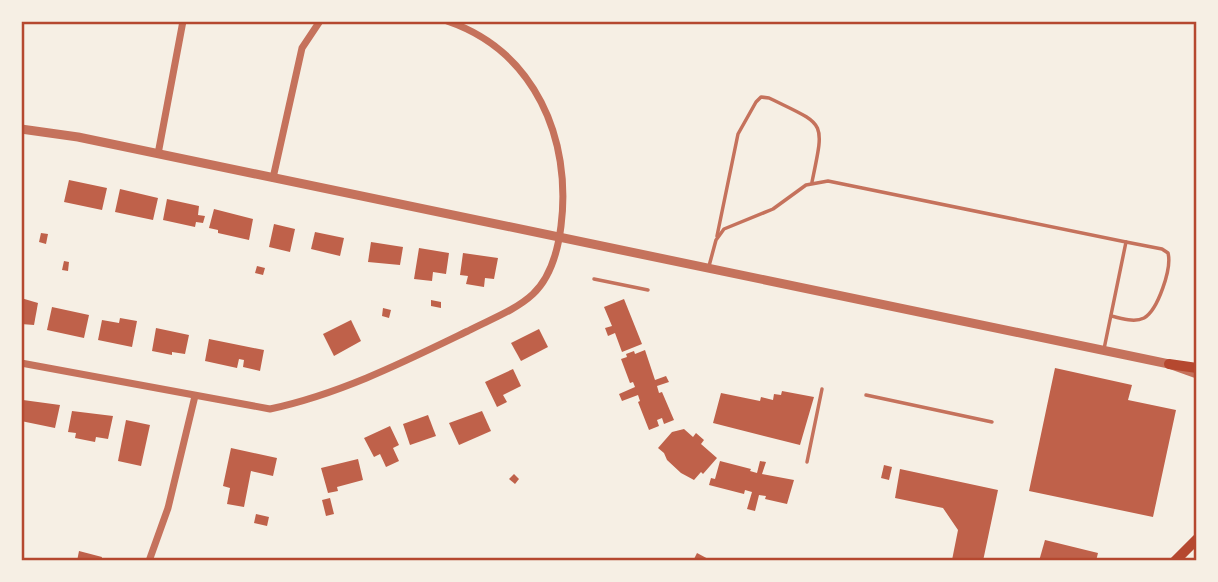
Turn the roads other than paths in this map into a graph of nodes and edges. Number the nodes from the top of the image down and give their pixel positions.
1 (183, 21) edge
2 (320, 21) edge
3 (447, 21) edge
4 (460, 22) edge
5 (21, 129) edge
6 (158, 154) junction
7 (273, 178) junction
8 (812, 182) junction
9 (559, 237) junction
10 (716, 240) junction
11 (1126, 242) junction
12 (708, 268) junction
13 (594, 279) dead end
14 (648, 290) dead end
15 (1111, 316) junction
16 (1104, 350) junction
17 (21, 363) edge
18 (1169, 364) junction
19 (1197, 368) edge
20 (1197, 374) edge
21 (822, 389) dead end
22 (866, 395) dead end
23 (195, 396) junction
24 (992, 422) dead end
25 (807, 462) dead end
26 (1197, 540) edge
27 (149, 561) edge
28 (1175, 561) edge

1 - 6 street
2 - 7 street
3 - 4 street
4 - 9 street
5 - 6 street
6 - 7 street
7 - 9 street
8 - 10 lane
8 - 10 lane
8 - 11 lane
9 - 12 street
9 - 23 street
10 - 12 lane
11 - 15 lane
11 - 15 lane
12 - 16 street
13 - 14 lane
15 - 16 lane
16 - 18 street
17 - 23 street
18 - 19 main road
18 - 20 street
21 - 25 lane
22 - 24 lane
23 - 27 street
26 - 28 main road

